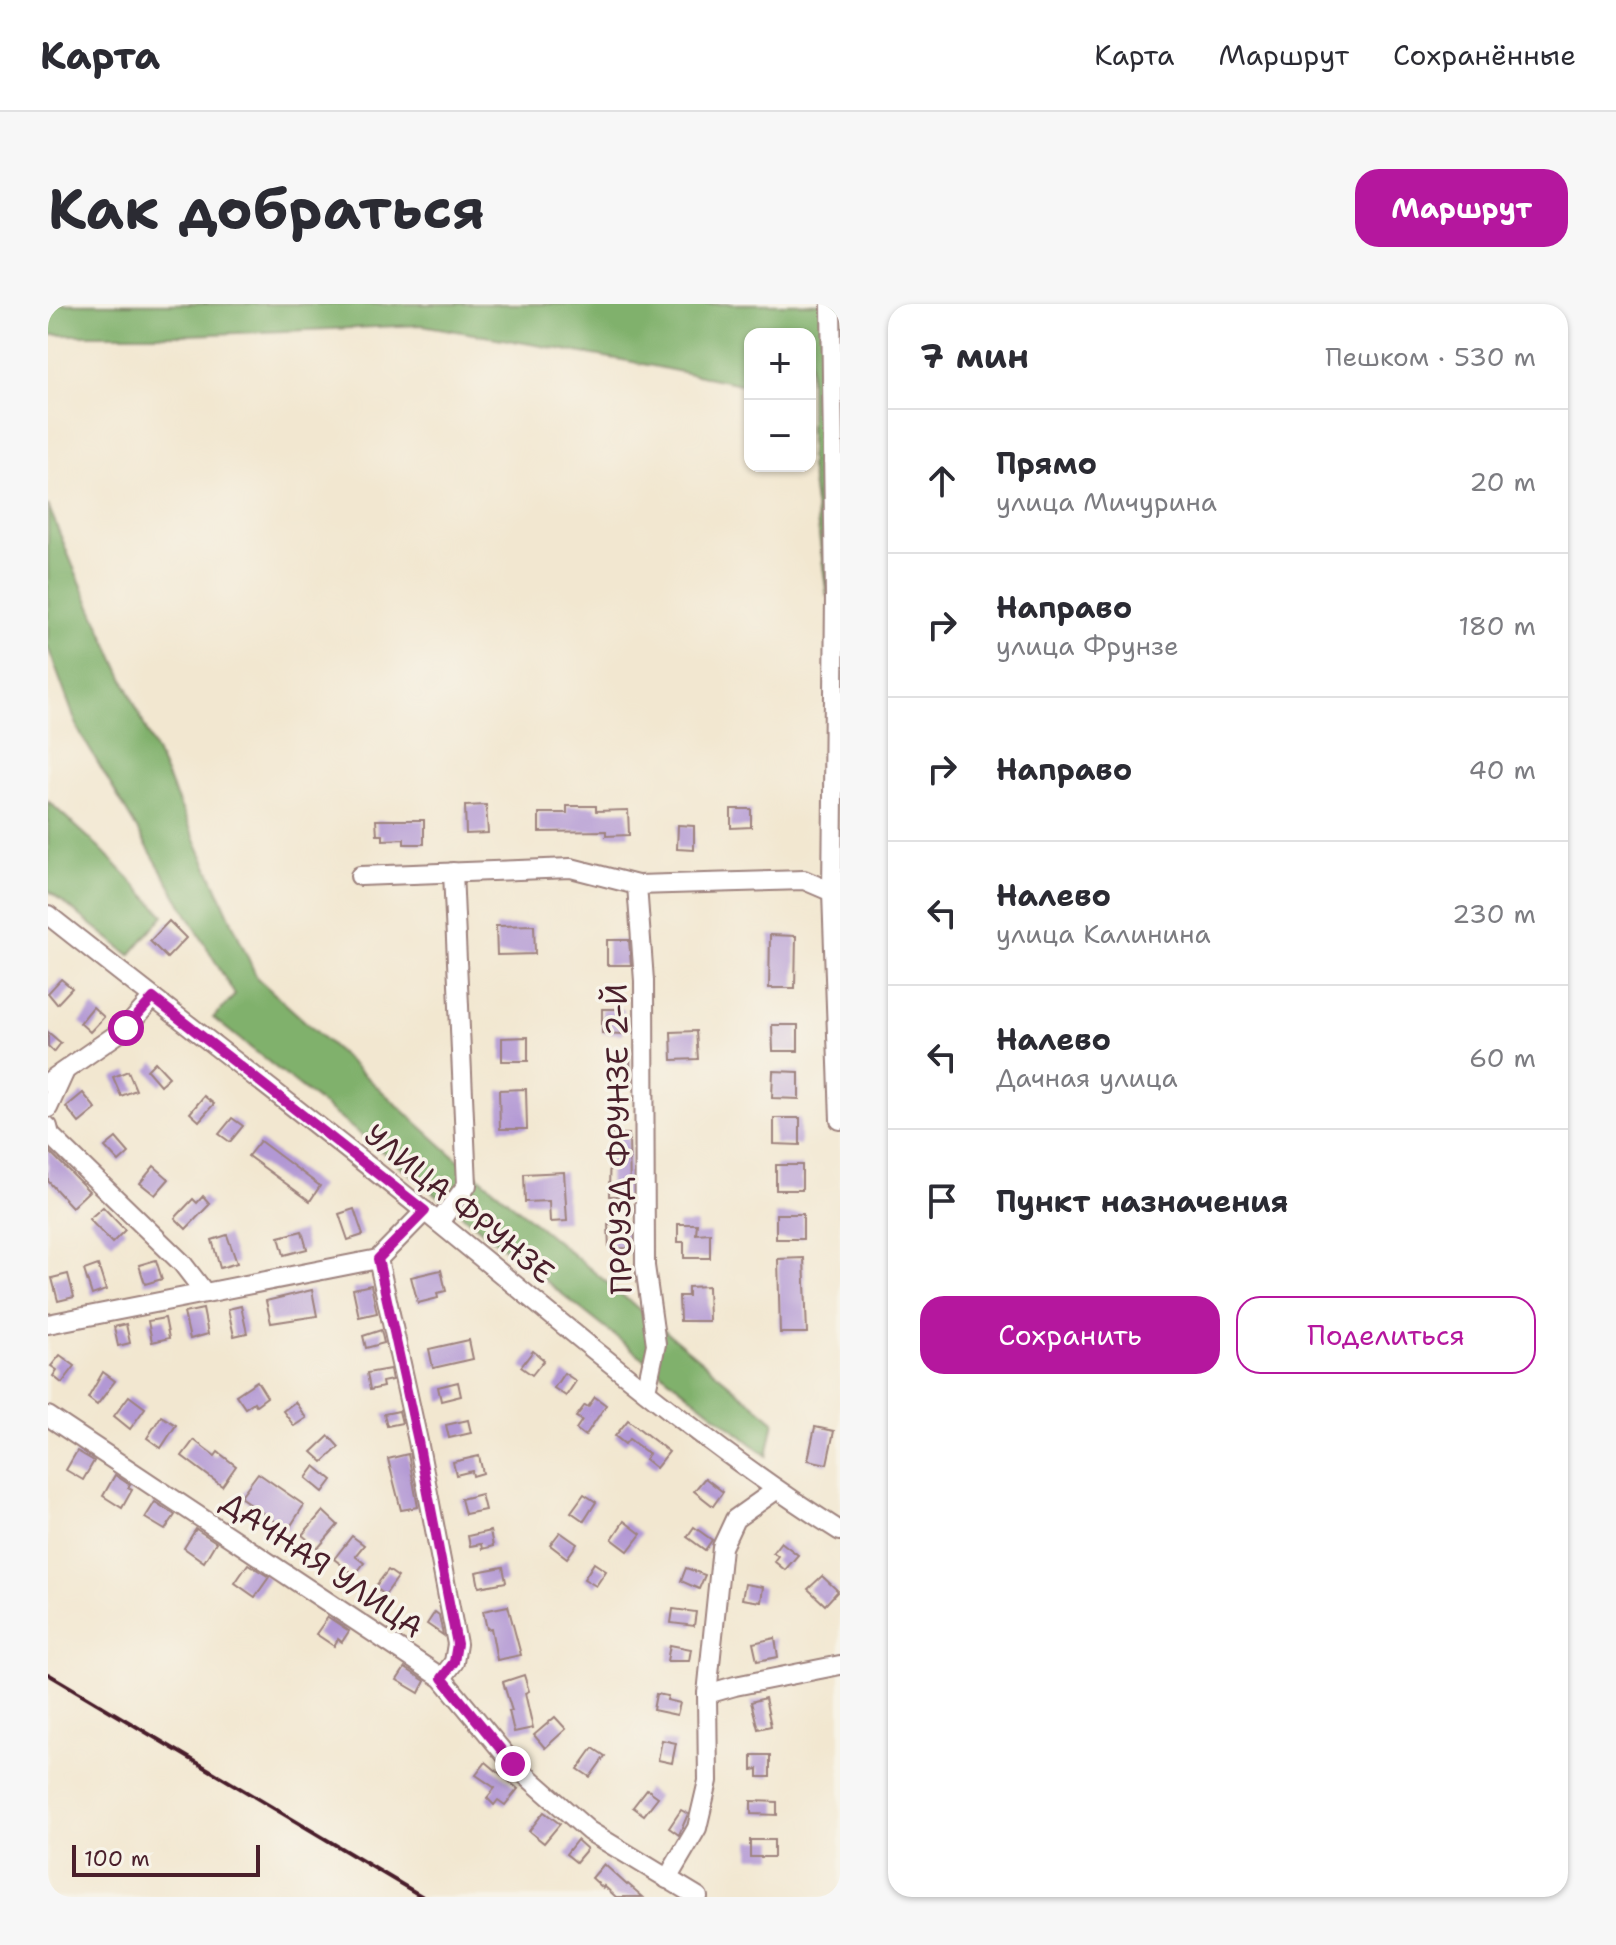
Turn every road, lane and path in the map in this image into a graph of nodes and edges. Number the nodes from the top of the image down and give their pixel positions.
1 (831, 304) edge
2 (836, 754) edge
3 (453, 872) junction
4 (360, 876) dead end
5 (637, 885) junction
6 (832, 892) junction
7 (48, 915) edge
8 (153, 998) junction
9 (839, 1036) edge
10 (56, 1078) edge
11 (48, 1108) edge
12 (840, 1120) edge
13 (48, 1127) edge
14 (432, 1217) junction
15 (378, 1259) junction
16 (205, 1293) junction
17 (48, 1324) edge
18 (646, 1391) junction
19 (48, 1416) edge
20 (776, 1490) junction
21 (840, 1531) edge
22 (840, 1665) edge
23 (442, 1678) junction
24 (707, 1694) junction
25 (667, 1879) junction
26 (698, 1897) edge

1 - 2 street
2 - 6 street
3 - 4 street
3 - 5 street
3 - 14 street
5 - 6 street
5 - 18 street, ПРОУЗД ФРУНЗЕ 2-Й
6 - 9 street
7 - 8 street, УЛИЦА ФРУНЗЕ
8 - 10 street
8 - 14 street, УЛИЦА ФРУНЗЕ
9 - 12 street
10 - 11 street
13 - 16 street
14 - 15 street
14 - 18 street, УЛИЦА ФРУНЗЕ
15 - 16 street
15 - 23 street
16 - 17 street
18 - 20 street, УЛИЦА ФРУНЗЕ
19 - 23 street, ДАЧНАЯ УЛИЦА
20 - 21 street, УЛИЦА ФРУНЗЕ
20 - 24 street
22 - 24 street
23 - 25 street, ДАЧНАЯ УЛИЦА
24 - 25 street
25 - 26 street, ДАЧНАЯ УЛИЦА

